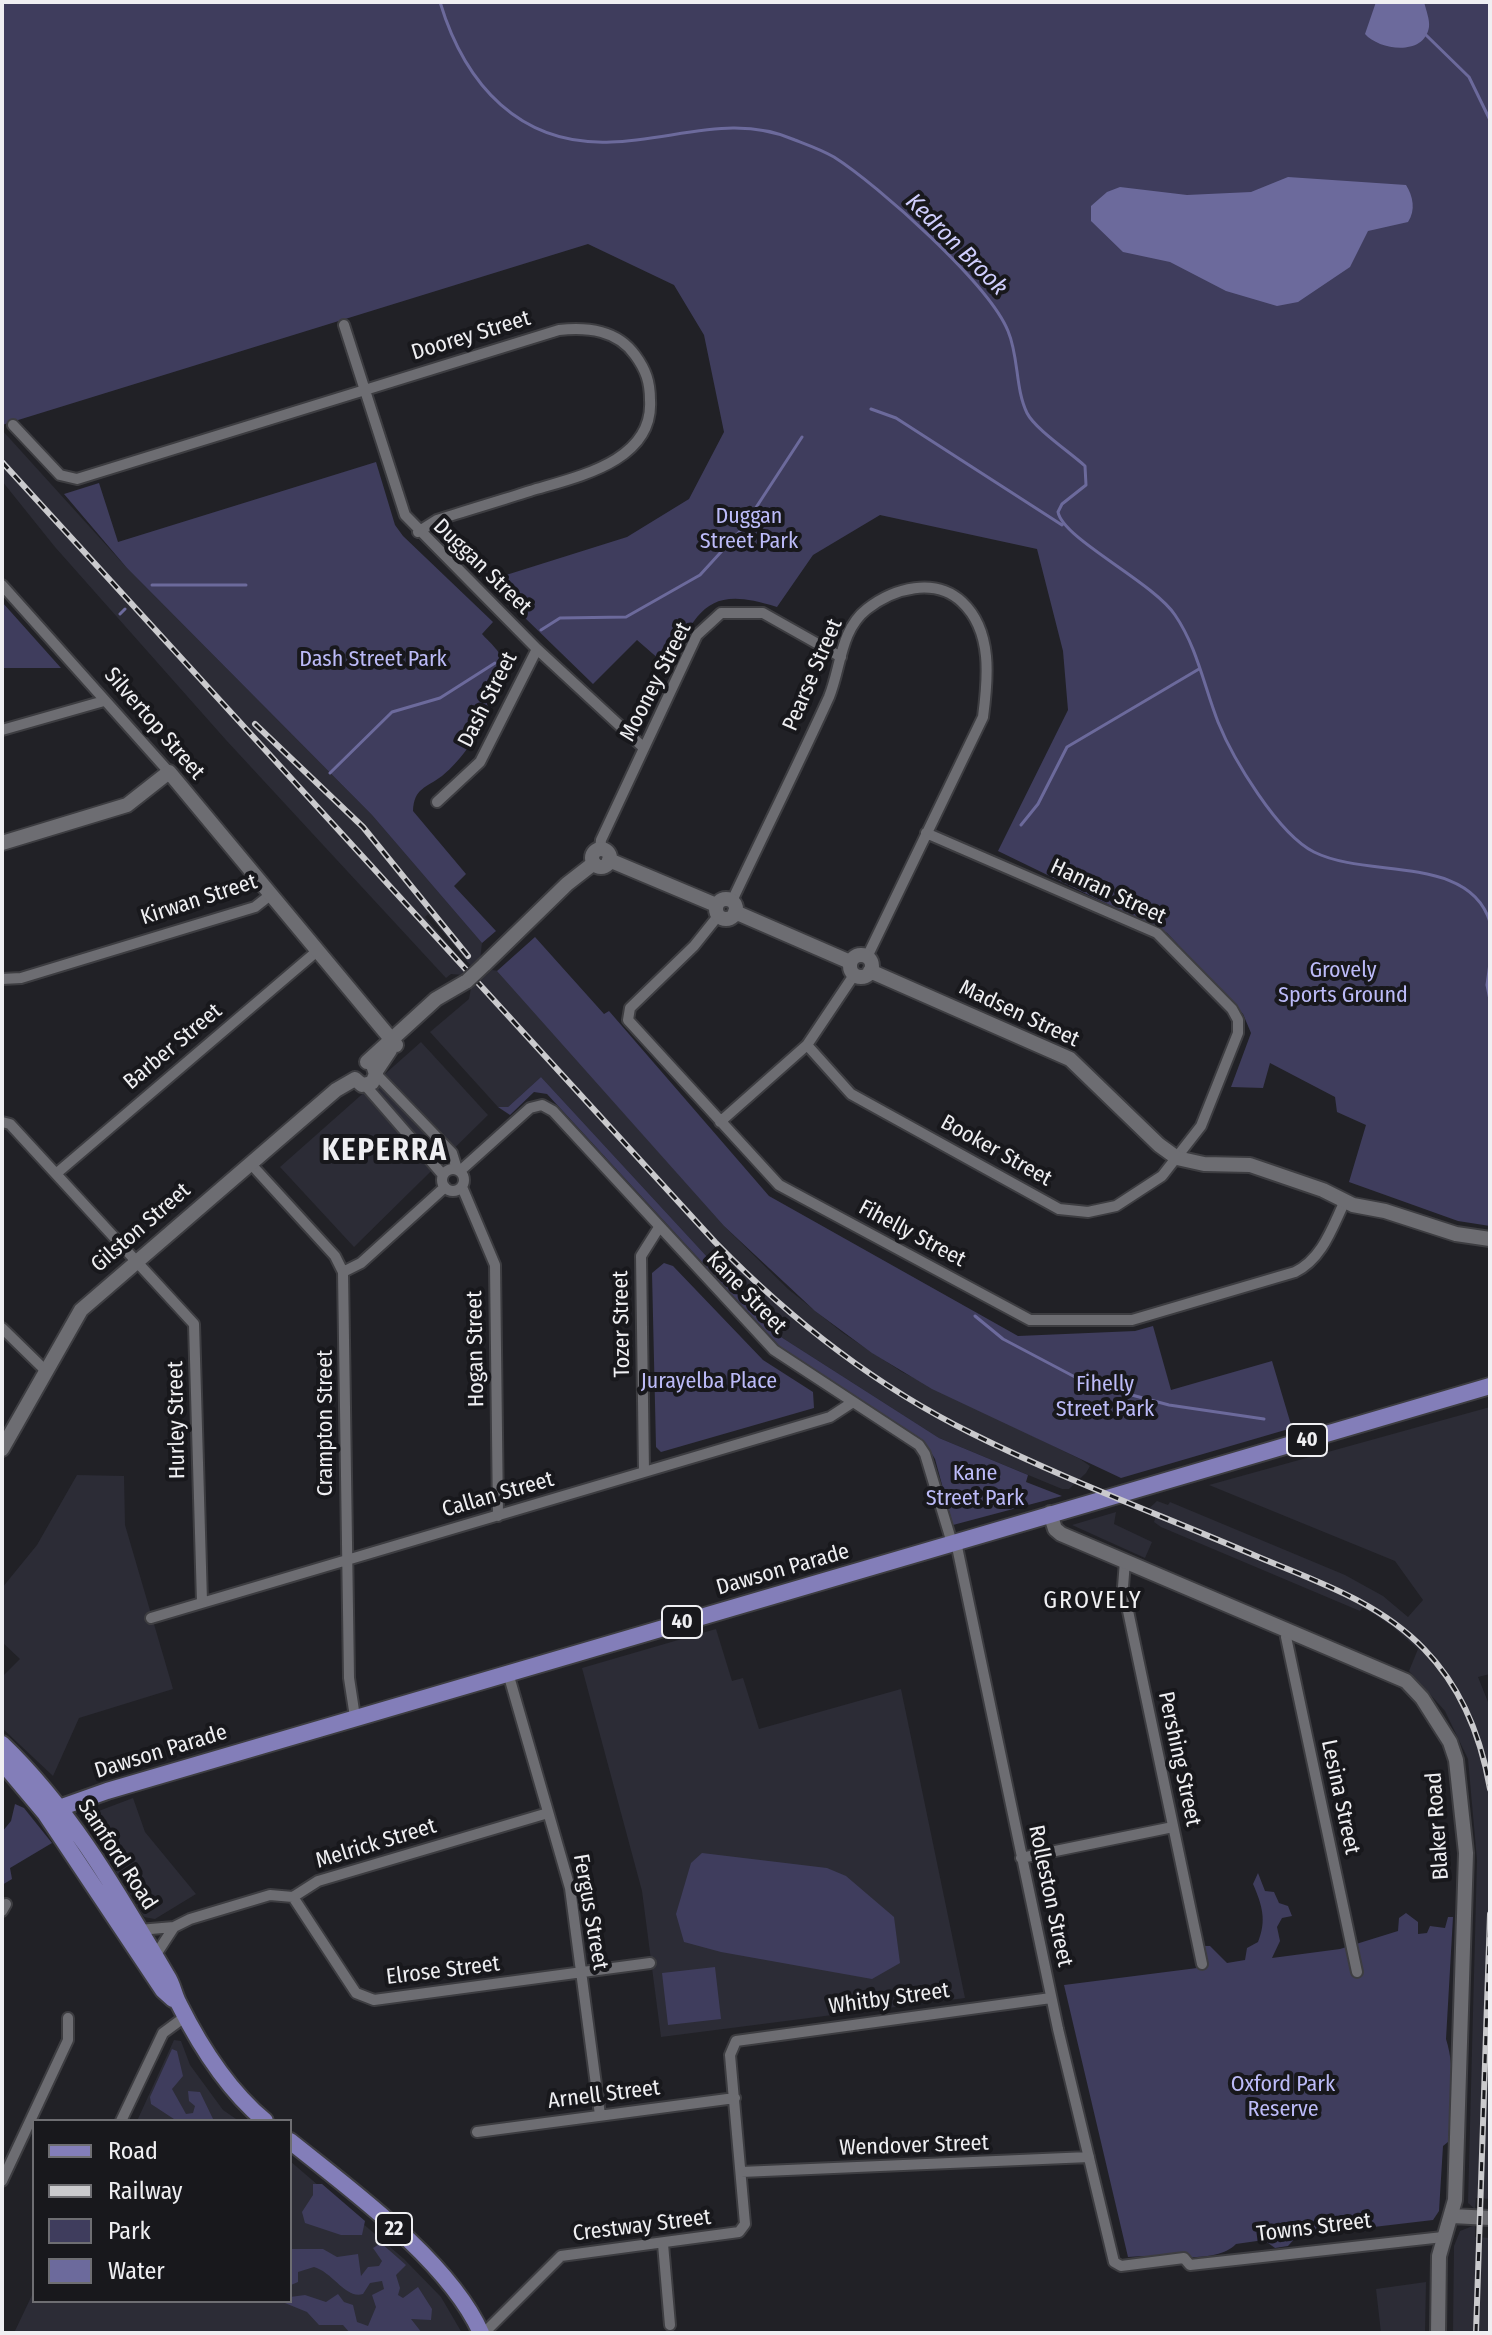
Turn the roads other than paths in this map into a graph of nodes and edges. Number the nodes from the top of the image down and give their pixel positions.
1 (344, 325) dead end
2 (365, 389) junction
3 (13, 425) dead end
4 (418, 532) junction
5 (2, 585) edge
6 (537, 649) junction
7 (841, 657) junction
8 (104, 701) junction
9 (2, 730) edge
10 (644, 748) junction
11 (169, 772) junction
12 (437, 802) dead end
13 (926, 833) junction
14 (2, 843) edge
15 (601, 858) junction
16 (269, 896) junction
17 (734, 907) junction
18 (717, 910) junction
19 (316, 952) junction
20 (869, 964) junction
21 (852, 968) junction
22 (2, 979) edge
23 (393, 1042) junction
24 (807, 1045) junction
25 (373, 1069) junction
26 (360, 1082) junction
27 (2, 1122) edge
28 (720, 1122) junction
29 (1177, 1158) junction
30 (250, 1163) junction
31 (459, 1170) junction
32 (57, 1173) junction
33 (443, 1175) junction
34 (445, 1187) junction
35 (462, 1187) junction
36 (1344, 1203) junction
37 (658, 1229) junction
38 (1490, 1239) edge
39 (137, 1260) junction
40 (343, 1272) junction
41 (2, 1328) edge
42 (46, 1371) junction
43 (1490, 1386) edge
44 (853, 1402) junction
45 (2, 1449) edge
46 (644, 1472) junction
47 (1050, 1513) junction
48 (498, 1516) junction
49 (954, 1543) junction
50 (347, 1559) junction
51 (1125, 1561) junction
52 (202, 1602) junction
53 (151, 1618) dead end
54 (1288, 1630) junction
55 (508, 1673) junction
56 (355, 1717) junction
57 (2, 1744) edge
58 (2, 1762) edge
59 (52, 1810) junction
60 (548, 1813) junction
61 (1173, 1827) junction
62 (1021, 1858) junction
63 (293, 1897) junction
64 (174, 1927) junction
65 (139, 1930) junction
66 (155, 1956) junction
67 (650, 1963) dead end
68 (1202, 1964) dead end
69 (1357, 1972) dead end
70 (582, 1974) junction
71 (1051, 1998) junction
72 (182, 2009) junction
73 (68, 2018) dead end
74 (735, 2098) junction
75 (600, 2115) junction
76 (122, 2119) edge
77 (263, 2119) edge
78 (477, 2132) dead end
79 (292, 2143) edge
80 (1089, 2157) junction
81 (741, 2172) junction
82 (2, 2181) edge
83 (1452, 2216) junction
84 (1490, 2218) edge
85 (1443, 2237) junction
86 (663, 2244) junction
87 (1111, 2257) joint
88 (670, 2325) dead end
89 (482, 2333) edge
90 (1438, 2333) edge

1 - 2 street, Duggan Street
2 - 3 street, Doorey Street
2 - 4 street, Duggan Street
2 - 4 street, Doorey Street
4 - 6 street, Duggan Street
5 - 8 street, Silvertop Street
6 - 10 street, Duggan Street
6 - 12 street, Dash Street
7 - 10 street, Mooney Street
7 - 13 street, Pearse Street
7 - 17 street, Pearse Street
8 - 9 street
8 - 11 street, Silvertop Street
10 - 15 street, Mooney Street
11 - 14 street
11 - 16 street, Silvertop Street
13 - 20 street, Pearse Street
13 - 29 street, Hanran Street
15 - 18 street
15 - 23 street, bridge
16 - 19 street, Kirwan Street
16 - 22 street, Kirwan Street
17 - 18 street
17 - 21 street
18 - 28 street, Fihelly Street
19 - 23 street, Kirwan Street
19 - 32 street, Barber Street
20 - 21 street
20 - 29 street, Madsen Street
21 - 24 street
23 - 25 street
24 - 28 street
24 - 29 street, Booker Street
25 - 26 street
25 - 26 street
25 - 31 street
26 - 30 street, Gilston Street
26 - 33 street
27 - 32 street, Hurley Street
28 - 36 street, Fihelly Street
29 - 36 street
30 - 39 street, Gilston Street
30 - 40 street
31 - 33 street
31 - 35 street
31 - 37 street, Kane Street
32 - 39 street, Hurley Street
33 - 34 street
34 - 35 street
34 - 40 street
35 - 48 street, Hogan Street
36 - 38 street
37 - 44 street, Kane Street
37 - 46 street, Tozer Street
39 - 42 street, Gilston Street
39 - 52 street, Hurley Street
40 - 50 street, Crampton Street
41 - 42 street
42 - 45 street, Gilston Street
43 - 47 main road, Dawson Parade / 40
44 - 46 street, Callan Street
44 - 49 street, Kane Street
46 - 48 street, Callan Street
47 - 49 main road, Dawson Parade / 40
47 - 51 street, Blaker Road
48 - 50 street, Callan Street
49 - 55 main road, Dawson Parade / 40
49 - 62 street, Rolleston Street
50 - 52 street, Callan Street
50 - 56 street, Crampton Street
51 - 54 street, Blaker Road
51 - 61 street, Pershing Street
52 - 53 street, Callan Street
54 - 69 street, Lesina Street
54 - 83 street, Blaker Road
55 - 56 main road, Dawson Parade / 40
55 - 60 street, Fergus Street
56 - 59 main road, Dawson Parade / 40
57 - 59 main road, Samford Road
58 - 59 main road, Samford Road
59 - 65 main road, Samford Road
59 - 72 main road, Samford Road
60 - 63 street, Melrick Street
60 - 70 street, Fergus Street
61 - 62 street
61 - 68 street, Pershing Street
62 - 71 street, Rolleston Street
63 - 64 street, Melrick Street
63 - 70 street, Elrose Street
64 - 65 street, Melrick Street
64 - 66 street
65 - 66 main road, Samford Road
66 - 72 main road, Samford Road
67 - 70 street, Elrose Street
70 - 75 street, Fergus Street
71 - 74 street, Whitby Street
71 - 80 street, Rolleston Street
72 - 76 street
72 - 77 main road, Samford Road
73 - 82 street
74 - 75 street, Arnell Street
74 - 81 street
75 - 78 street, Arnell Street
79 - 89 main road, 22
80 - 81 street, Wendover Street
80 - 87 street, Rolleston Street
81 - 86 street, Crestway Street
83 - 84 street
83 - 85 street, Blaker Road
85 - 87 street, Towns Street
85 - 90 street, Blaker Road
86 - 88 street
86 - 89 street, Crestway Street

